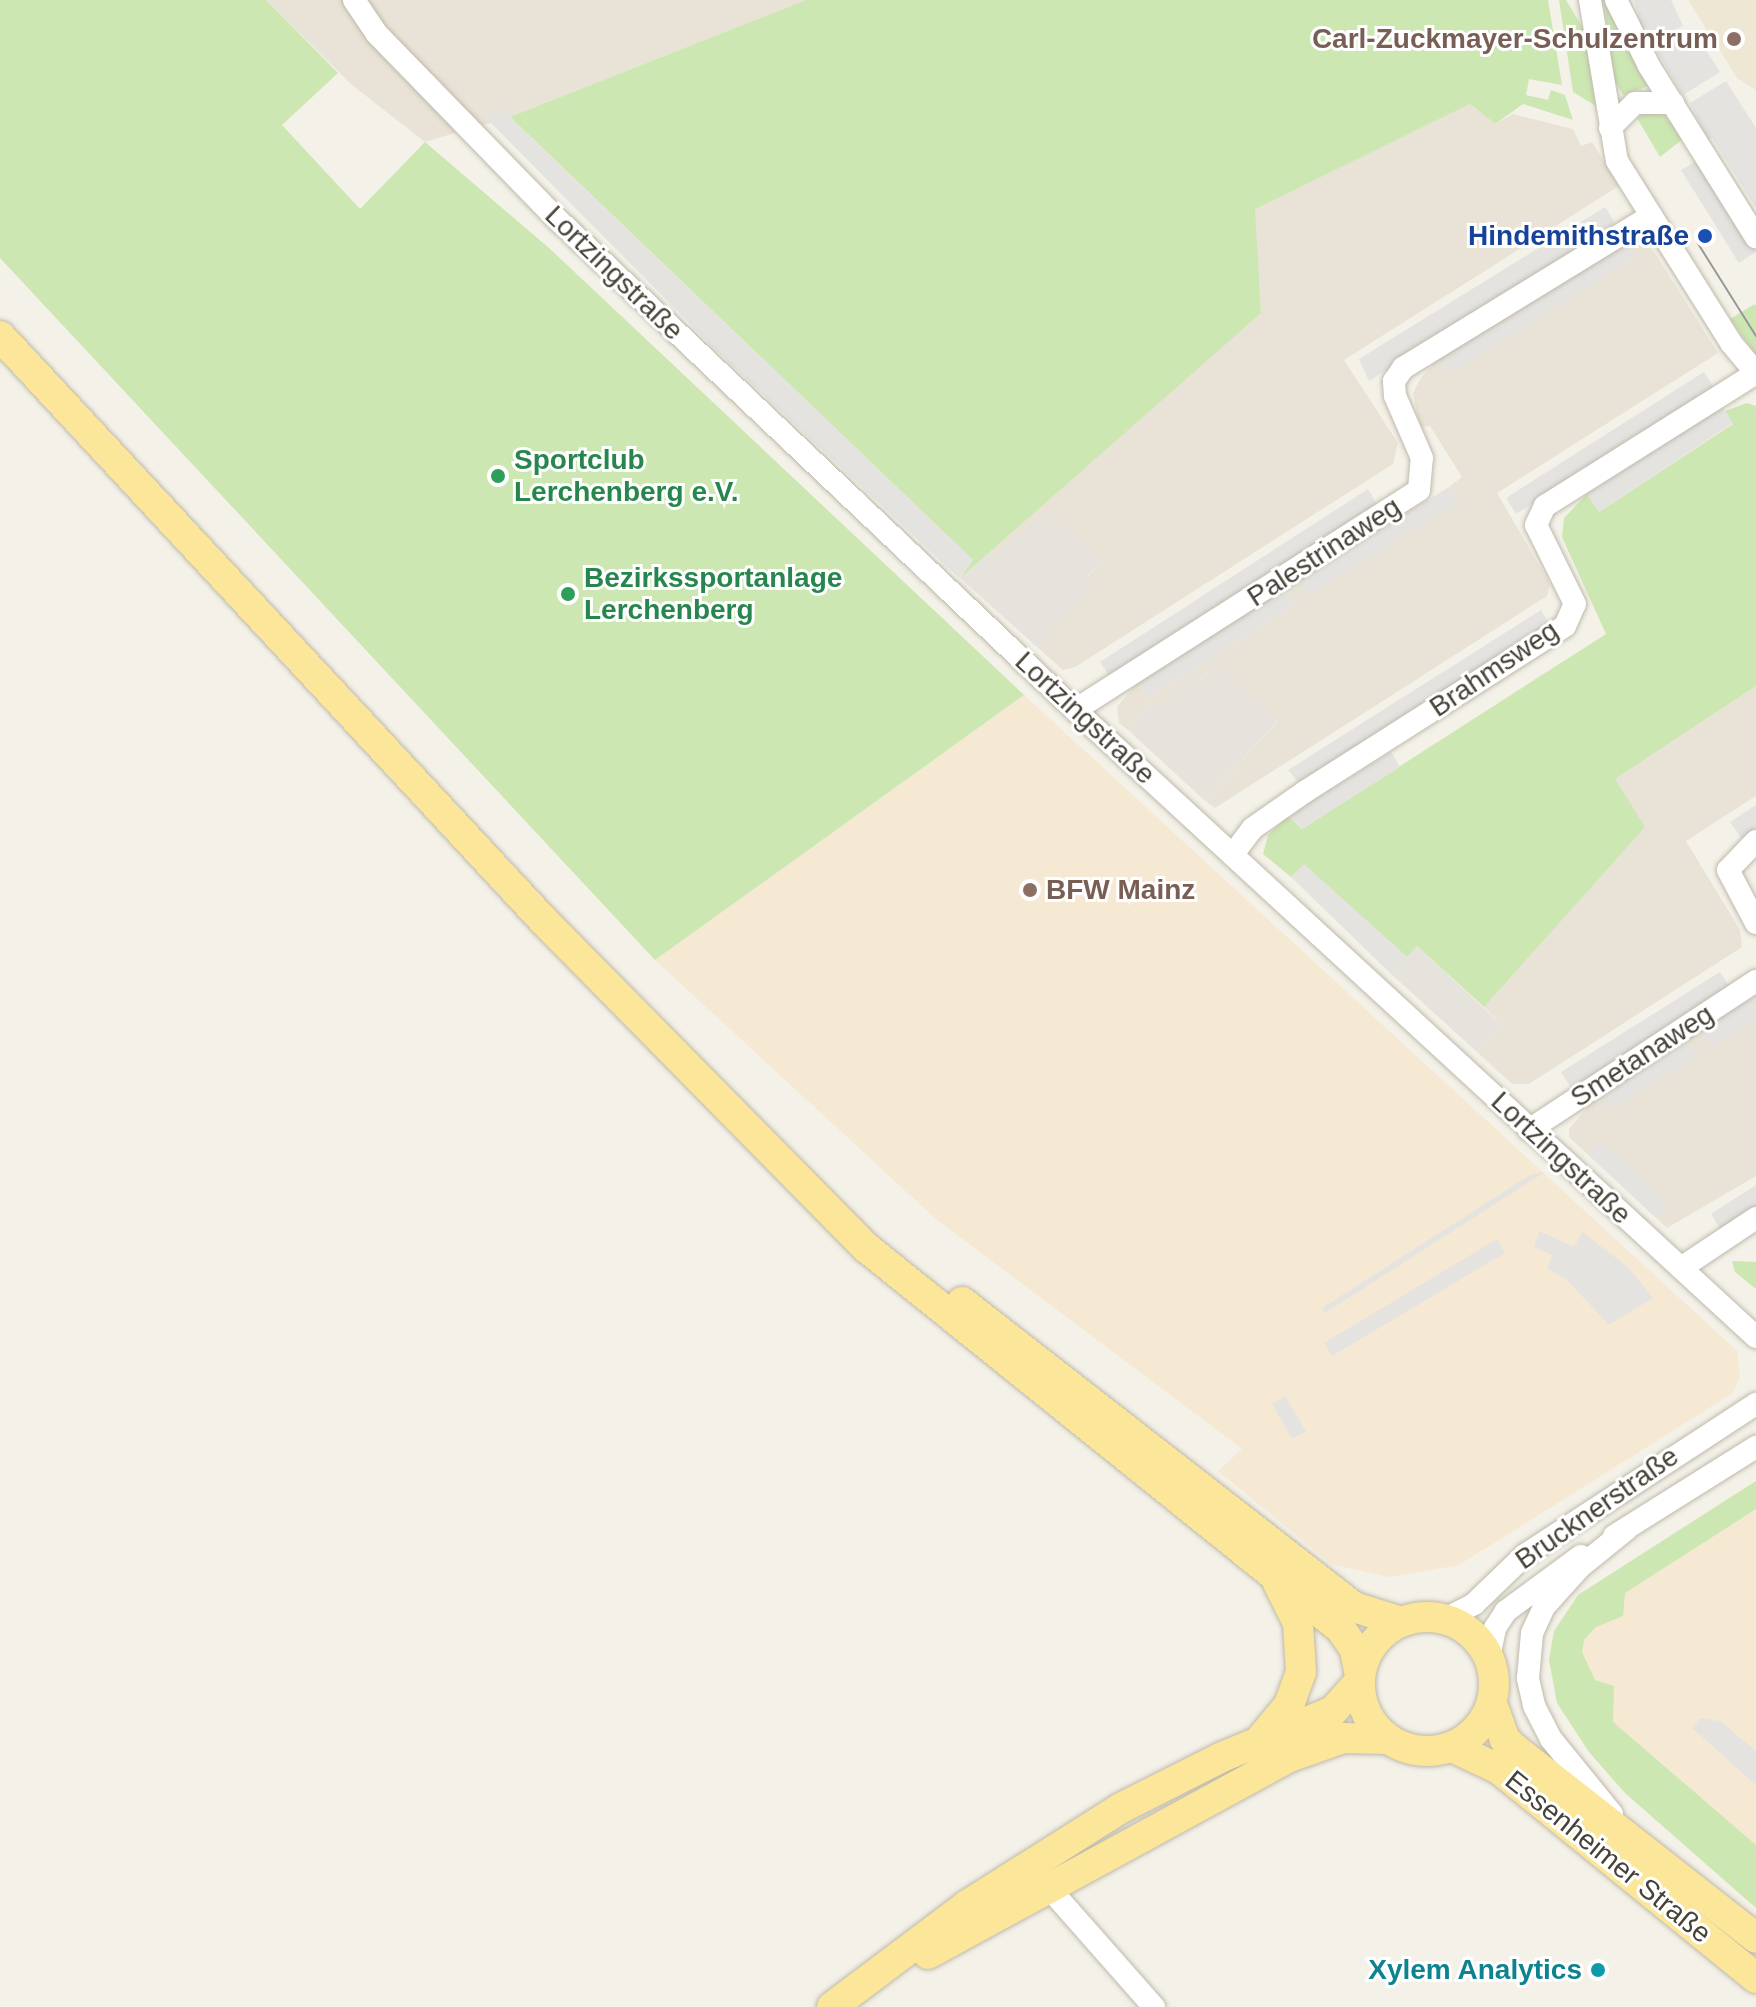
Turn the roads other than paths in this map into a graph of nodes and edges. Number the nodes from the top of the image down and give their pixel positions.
1 (354, 0) edge
2 (1590, 0) edge
3 (1616, 0) edge
4 (1673, 103) junction
5 (1610, 128) junction
6 (1651, 216) junction
7 (1756, 237) edge
8 (0, 336) edge
9 (1756, 373) edge
10 (1075, 710) junction
11 (1756, 841) edge
12 (1234, 853) junction
13 (1756, 923) edge
14 (1756, 981) edge
15 (1529, 1130) junction
16 (778, 1159) junction
17 (1756, 1218) edge
18 (1681, 1268) junction
19 (1756, 1337) edge
20 (1756, 1404) edge
21 (1756, 1447) edge
22 (1627, 1529) junction
23 (1271, 1571) junction
24 (1445, 1619) junction
25 (1401, 1622) junction
26 (1489, 1657) junction
27 (1360, 1678) junction
28 (1492, 1704) junction
29 (1387, 1739) junction
30 (1258, 1742) junction
31 (1452, 1747) junction
32 (1628, 1833) junction
33 (1049, 1888) junction
34 (1756, 1938) edge
35 (1756, 1978) edge
36 (834, 2007) edge
37 (1154, 2007) edge

1 - 10 street, Lortzingstraße
2 - 5 street
3 - 4 street
4 - 5 street
4 - 7 street
5 - 6 street
6 - 9 street
6 - 10 street, Palestrinaweg
8 - 16 main road
9 - 12 street, Brahmsweg
10 - 12 street, Lortzingstraße
11 - 13 street
12 - 15 street, Lortzingstraße
14 - 15 street, Smetanaweg
15 - 18 street, Lortzingstraße
16 - 23 main road
16 - 25 main road
17 - 18 street
18 - 19 street, Lortzingstraße
20 - 24 street, Brucknerstraße
21 - 22 street, Brucknerstraße
22 - 26 street, Brucknerstraße
22 - 32 street
23 - 27 main road
23 - 30 main road
24 - 25 main road
24 - 26 main road
25 - 27 main road
26 - 28 main road
27 - 29 main road
27 - 30 main road
28 - 31 main road
28 - 32 main road, Essenheimer Straße
29 - 31 main road
29 - 33 main road
30 - 36 main road
31 - 35 main road, Essenheimer Straße
32 - 34 main road, Essenheimer Straße
33 - 36 main road
33 - 37 street

